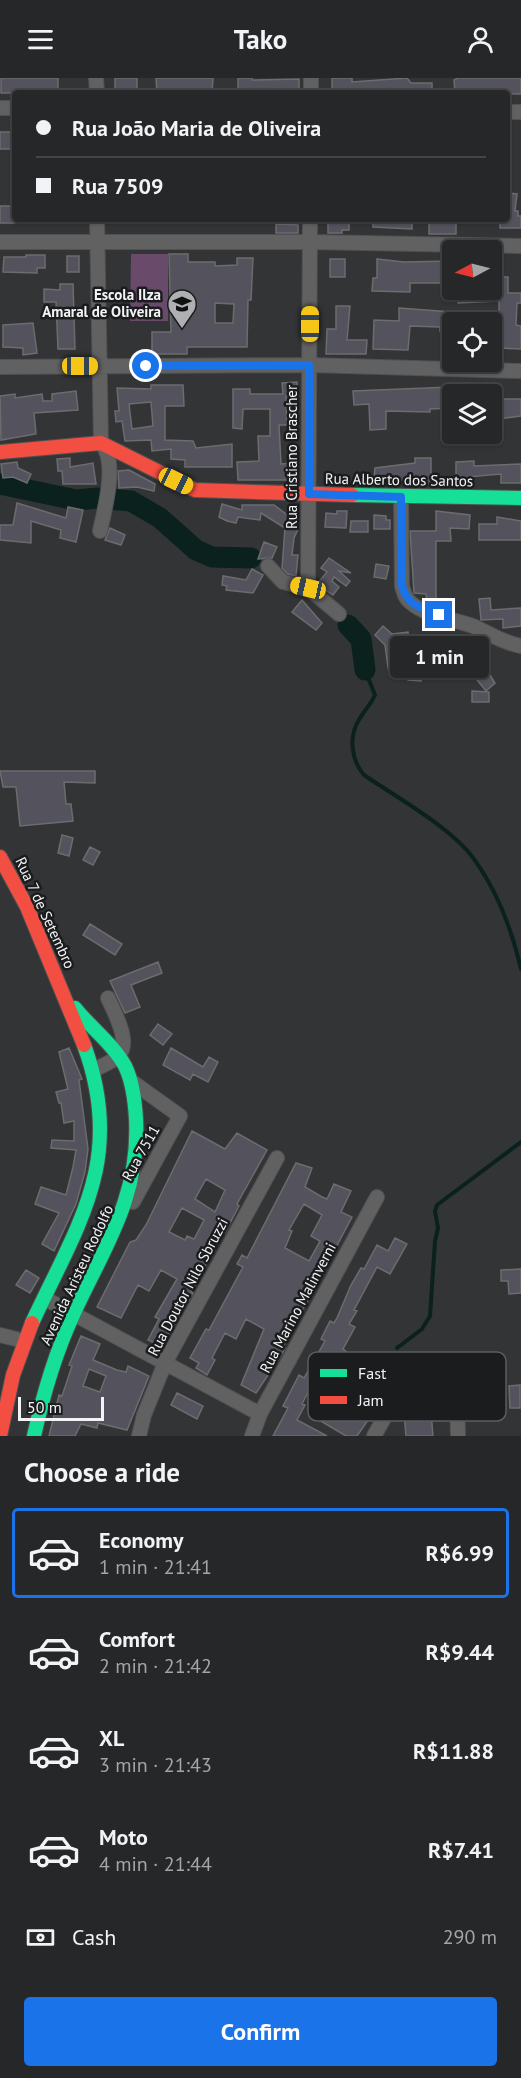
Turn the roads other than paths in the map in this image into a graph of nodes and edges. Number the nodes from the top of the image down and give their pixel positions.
1 (97, 222) edge
2 (310, 222) edge
3 (97, 241) junction
4 (0, 242) edge
5 (310, 242) junction
6 (521, 246) edge
7 (309, 365) junction
8 (100, 366) junction
9 (0, 367) edge
10 (521, 371) edge
11 (102, 443) junction
12 (0, 452) edge
13 (309, 494) junction
14 (401, 497) junction
15 (521, 498) edge
16 (100, 531) dead end
17 (268, 566) dead end
18 (308, 588) junction
19 (339, 614) dead end
20 (521, 645) edge
21 (0, 857) edge
22 (59, 983) junction
23 (108, 998) dead end
24 (119, 1056) junction
25 (93, 1070) junction
26 (131, 1081) junction
27 (277, 1158) dead end
28 (377, 1197) dead end
29 (119, 1227) junction
30 (44, 1298) junction
31 (74, 1314) junction
32 (0, 1335) edge
33 (24, 1341) junction
34 (165, 1363) junction
35 (260, 1414) junction
36 (382, 1421) edge
37 (457, 1421) edge
38 (0, 1436) edge
39 (34, 1436) edge
40 (140, 1436) edge
41 (252, 1436) edge
42 (374, 1436) edge
43 (458, 1436) edge

1 - 3 street
2 - 5 street, Rua Cristiano Brascher
3 - 4 street
3 - 5 street
3 - 8 street
5 - 6 street
5 - 7 street, Rua Cristiano Brascher
7 - 8 street
7 - 10 street
7 - 13 street, Rua Cristiano Brascher
8 - 9 street
8 - 11 street
11 - 12 street
11 - 13 street, Rua Alberto dos Santos
11 - 16 street
13 - 14 street, Rua Alberto dos Santos
13 - 18 street, Rua Cristiano Brascher
14 - 15 street, Rua Alberto dos Santos
14 - 20 street
17 - 18 street
18 - 19 street
21 - 22 street, Rua 7 de Setembro
22 - 24 street, Avenida Aristeu Rodolfo
22 - 25 street, Avenida Aristeu Rodolfo
23 - 24 street
24 - 25 street
24 - 26 street, Avenida Aristeu Rodolfo
25 - 30 street, Avenida Aristeu Rodolfo
26 - 29 street, Avenida Aristeu Rodolfo
26 - 29 street, Rua 7511
27 - 34 street, Rua Doutor Nilo Sbruzzi
28 - 35 street, Rua Marino Malinverni
29 - 31 street, Avenida Aristeu Rodolfo
30 - 31 street
30 - 33 street, Avenida Aristeu Rodolfo
31 - 34 street
31 - 39 street, Avenida Aristeu Rodolfo
32 - 33 street
33 - 38 street, Avenida Aristeu Rodolfo
34 - 35 street
34 - 40 street, Rua Doutor Nilo Sbruzzi
35 - 41 street, Rua Marino Malinverni
36 - 42 street
37 - 43 street

